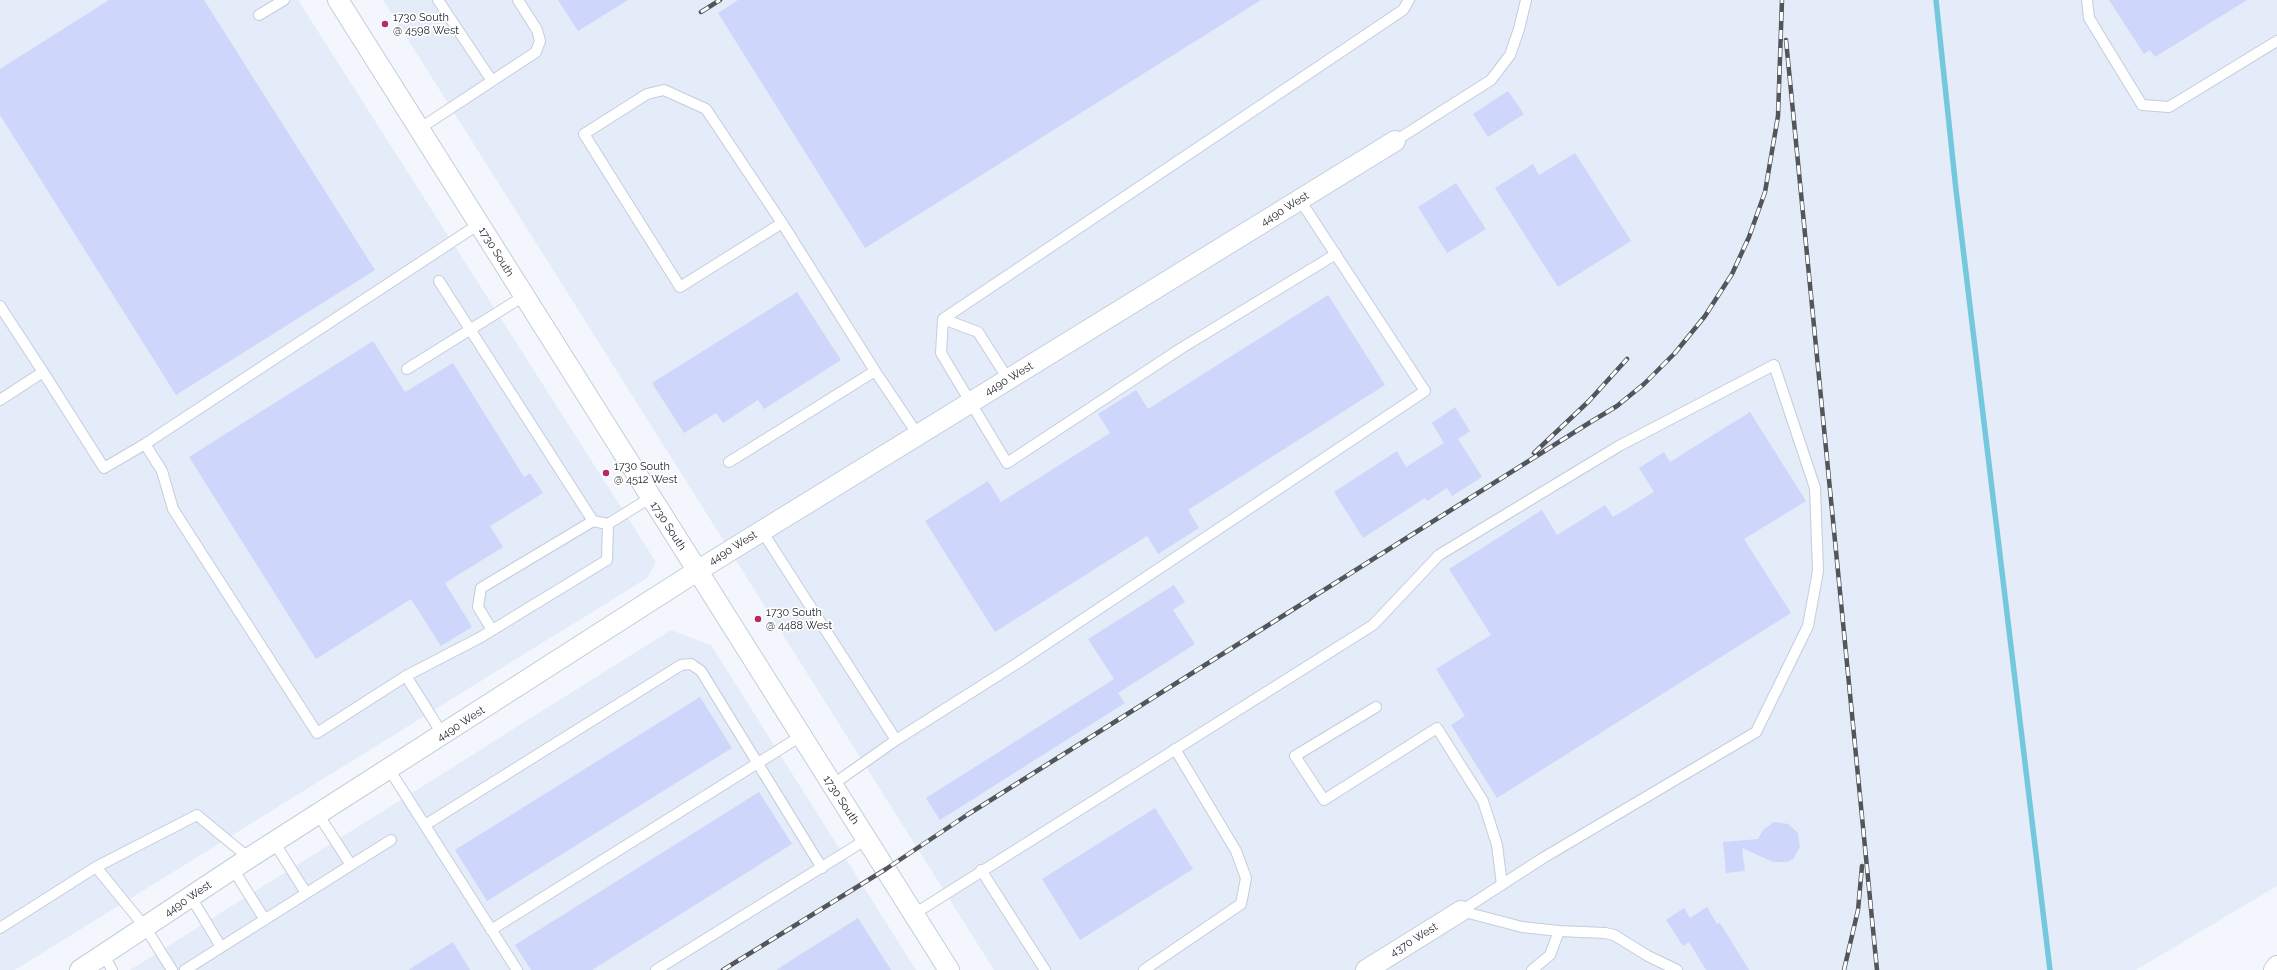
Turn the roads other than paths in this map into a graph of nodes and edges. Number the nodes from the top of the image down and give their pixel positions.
1 (284, 0) edge
2 (338, 0) edge
3 (438, 0) edge
4 (518, 0) edge
5 (1409, 0) edge
6 (1526, 0) edge
7 (2087, 0) edge
8 (259, 14) dead end
9 (2277, 41) edge
10 (492, 81) junction
11 (419, 129) junction
12 (1395, 141) joint
13 (1300, 200) junction
14 (782, 223) junction
15 (479, 224) junction
16 (1336, 254) junction
17 (439, 281) dead end
18 (524, 296) junction
19 (0, 306) edge
20 (943, 319) junction
21 (471, 330) junction
22 (407, 369) dead end
23 (875, 371) junction
24 (43, 372) junction
25 (1008, 379) junction
26 (0, 400) edge
27 (971, 402) junction
28 (918, 435) junction
29 (145, 444) junction
30 (729, 462) dead end
31 (650, 498) junction
32 (592, 520) junction
33 (608, 524) junction
34 (762, 531) junction
35 (697, 571) junction
36 (492, 630) junction
37 (406, 676) junction
38 (1376, 707) dead end
39 (443, 735) junction
40 (801, 736) junction
41 (896, 740) junction
42 (1175, 749) junction
43 (756, 764) junction
44 (389, 769) junction
45 (832, 785) junction
46 (318, 814) junction
47 (425, 825) junction
48 (867, 839) junction
49 (391, 840) dead end
50 (274, 842) junction
51 (249, 858) junction
52 (351, 865) junction
53 (96, 867) junction
54 (822, 868) junction
55 (233, 869) junction
56 (981, 870) junction
57 (1502, 885) junction
58 (306, 893) junction
59 (191, 897) junction
60 (1461, 911) junction
61 (914, 914) junction
62 (265, 920) junction
63 (145, 927) junction
64 (0, 928) edge
65 (491, 930) junction
66 (1559, 930) junction
67 (221, 947) junction
68 (108, 962) edge
69 (2277, 966) edge
70 (80, 970) edge
71 (172, 970) edge
72 (185, 970) edge
73 (517, 970) edge
74 (656, 970) edge
75 (949, 970) edge
76 (1045, 970) edge
77 (1144, 970) edge
78 (1366, 970) edge
79 (1532, 970) edge
80 (1677, 970) edge
81 (2274, 970) edge

1 - 8 lane
2 - 11 street, 1730 South
3 - 10 lane
4 - 10 lane
5 - 20 lane
6 - 12 lane
7 - 9 lane
10 - 11 lane
11 - 15 street, 1730 South
12 - 13 street, 4490 West
13 - 16 lane
13 - 25 street, 4490 West
14 - 14 lane
14 - 23 lane
15 - 18 street, 1730 South
15 - 29 lane
16 - 27 lane
16 - 41 lane
17 - 21 lane
18 - 21 lane
18 - 31 street, 1730 South
19 - 24 lane
20 - 25 lane
20 - 27 lane
21 - 22 lane
21 - 32 lane
23 - 28 lane
23 - 30 lane
24 - 26 lane
24 - 29 lane
25 - 27 street, 4490 West
27 - 28 street, 4490 West
28 - 34 street, 4490 West
29 - 37 lane
31 - 33 lane
31 - 35 street, 1730 South
32 - 33 lane
32 - 36 lane
33 - 36 lane
34 - 35 street, 4490 West
34 - 41 lane
35 - 39 street, 4490 West
35 - 40 street, 1730 South
36 - 37 lane
37 - 39 lane
38 - 57 lane
39 - 44 street, 4490 West
40 - 43 lane
40 - 45 street, 1730 South
41 - 45 lane
42 - 56 lane
42 - 57 lane
42 - 77 lane
43 - 47 lane
43 - 54 lane
43 - 65 lane
44 - 46 street, 4490 West
44 - 47 lane
45 - 48 street, 1730 South
46 - 50 street, 4490 West
46 - 52 lane
47 - 65 lane
48 - 54 lane
48 - 61 street, 1730 South
49 - 52 lane
50 - 51 street, 4490 West
50 - 58 lane
51 - 53 lane
51 - 55 street, 4490 West
52 - 58 lane
53 - 63 lane
53 - 64 lane
54 - 74 lane
55 - 59 street, 4490 West
55 - 62 lane
56 - 61 lane
56 - 76 lane
57 - 60 lane
58 - 62 lane
59 - 63 street, 4490 West
59 - 67 lane
60 - 66 lane
60 - 78 street, 4370 West
61 - 75 street, 1730 South
62 - 67 lane
63 - 68 street, 4490 West
63 - 71 lane
65 - 73 lane
66 - 79 lane
66 - 80 lane
67 - 72 lane
68 - 70 street, 4490 West
69 - 81 street

